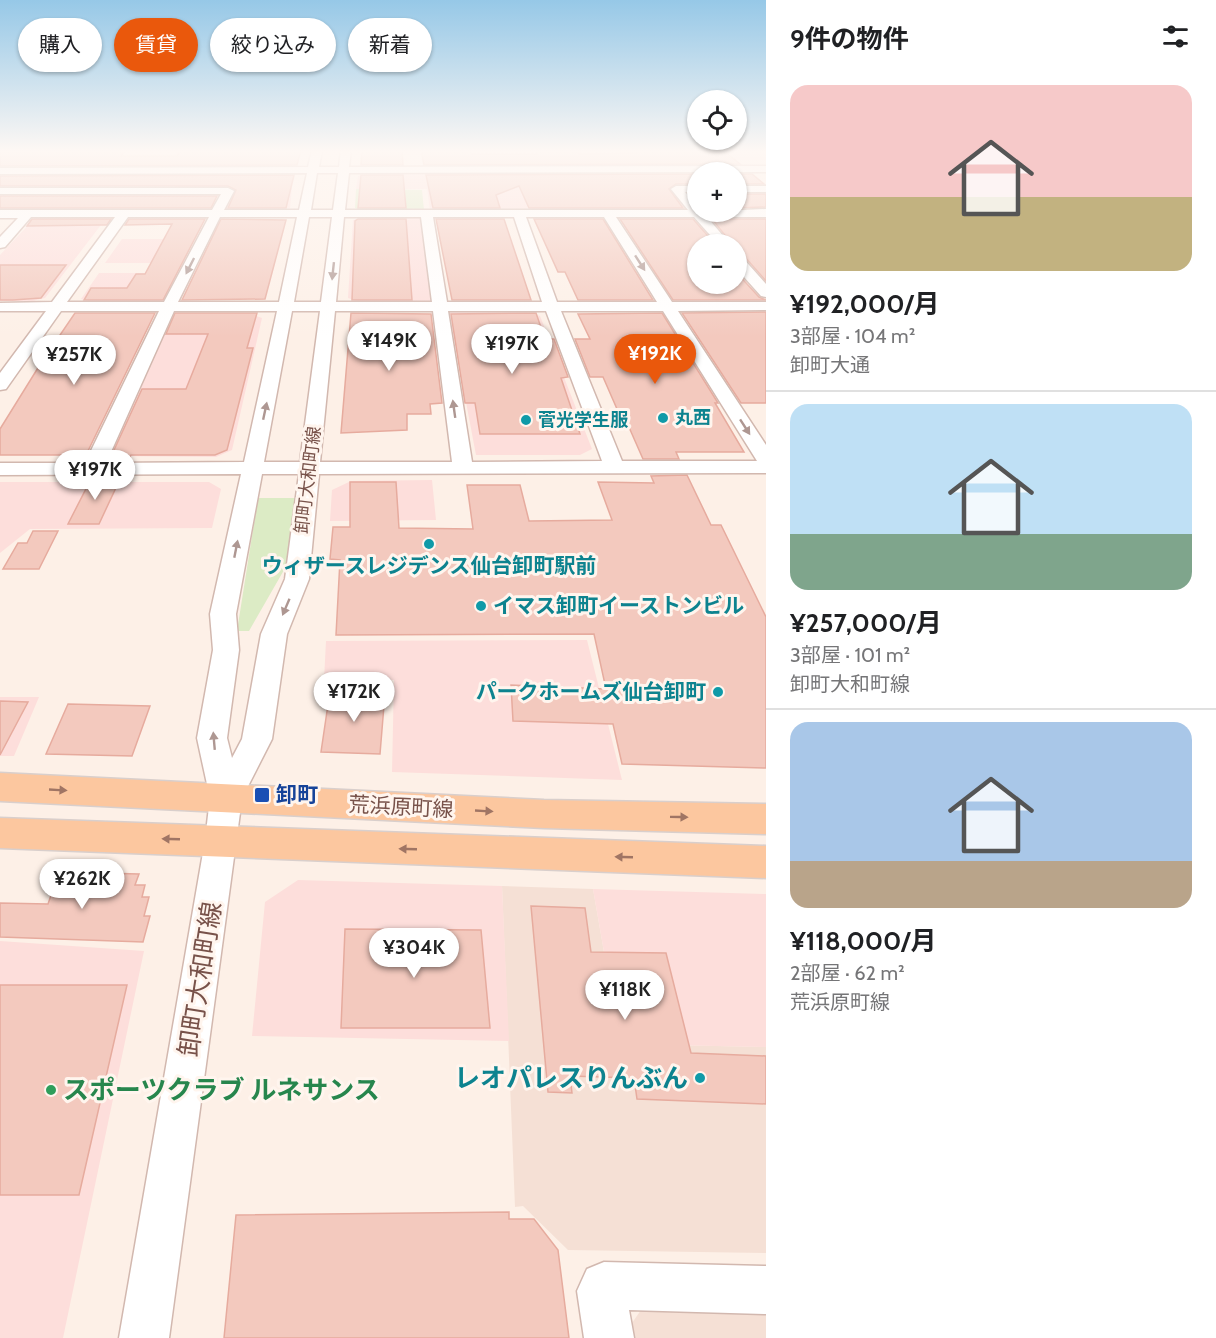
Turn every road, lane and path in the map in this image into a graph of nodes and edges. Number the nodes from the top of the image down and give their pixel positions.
1 (427, 213) junction
2 (519, 213) junction
3 (608, 213) junction
4 (687, 213) edge
5 (747, 213) edge
6 (766, 213) edge
7 (0, 214) edge
8 (28, 214) junction
9 (124, 214) junction
10 (216, 214) junction
11 (304, 214) junction
12 (338, 214) junction
13 (705, 222) edge
14 (715, 234) edge
15 (0, 244) edge
16 (747, 271) edge
17 (766, 293) edge
18 (169, 306) junction
19 (287, 306) junction
20 (329, 306) junction
21 (440, 306) junction
22 (551, 306) junction
23 (668, 306) junction
24 (766, 306) edge
25 (0, 307) edge
26 (57, 307) junction
27 (0, 385) edge
28 (766, 460) edge
29 (463, 467) junction
30 (766, 467) edge
31 (93, 468) junction
32 (252, 468) junction
33 (310, 468) junction
34 (615, 468) junction
35 (0, 469) edge
36 (0, 787) edge
37 (226, 798) junction
38 (766, 819) edge
39 (0, 832) edge
40 (221, 841) junction
41 (766, 862) edge
42 (766, 1290) edge
43 (144, 1338) edge
44 (609, 1338) edge

1 - 2 street
1 - 12 street
1 - 21 street
2 - 3 street
2 - 22 street
3 - 4 street
3 -> 23 street
5 - 6 street
7 - 8 street
8 - 9 street
8 - 15 street
9 - 10 street
9 - 26 street
10 - 11 street
10 -> 18 street
11 - 12 street
11 - 19 street, 卸町大和町線
12 -> 20 street, 卸町大和町線
13 - 14 street
16 - 17 street
18 - 19 street
18 - 26 street
18 - 31 street
19 - 20 street
32 -> 19 street, 卸町大和町線
20 - 21 street
20 - 33 street, 卸町大和町線
21 - 22 street
29 -> 21 street
22 - 23 street
22 - 34 street
23 - 24 street
23 -> 28 street
25 - 26 street
26 - 27 street
29 - 33 street
29 - 34 street
30 - 34 street
31 - 32 street
31 - 35 street
32 - 33 street
37 -> 32 street, 卸町大和町線
33 -> 37 street, 卸町大和町線
36 -> 37 main road, 荒浜原町線
37 -> 38 main road, 荒浜原町線
37 - 40 street, 卸町大和町線
40 -> 39 main road, 荒浜原町線
41 -> 40 main road, 荒浜原町線
40 - 43 street, 卸町大和町線
42 - 44 street

